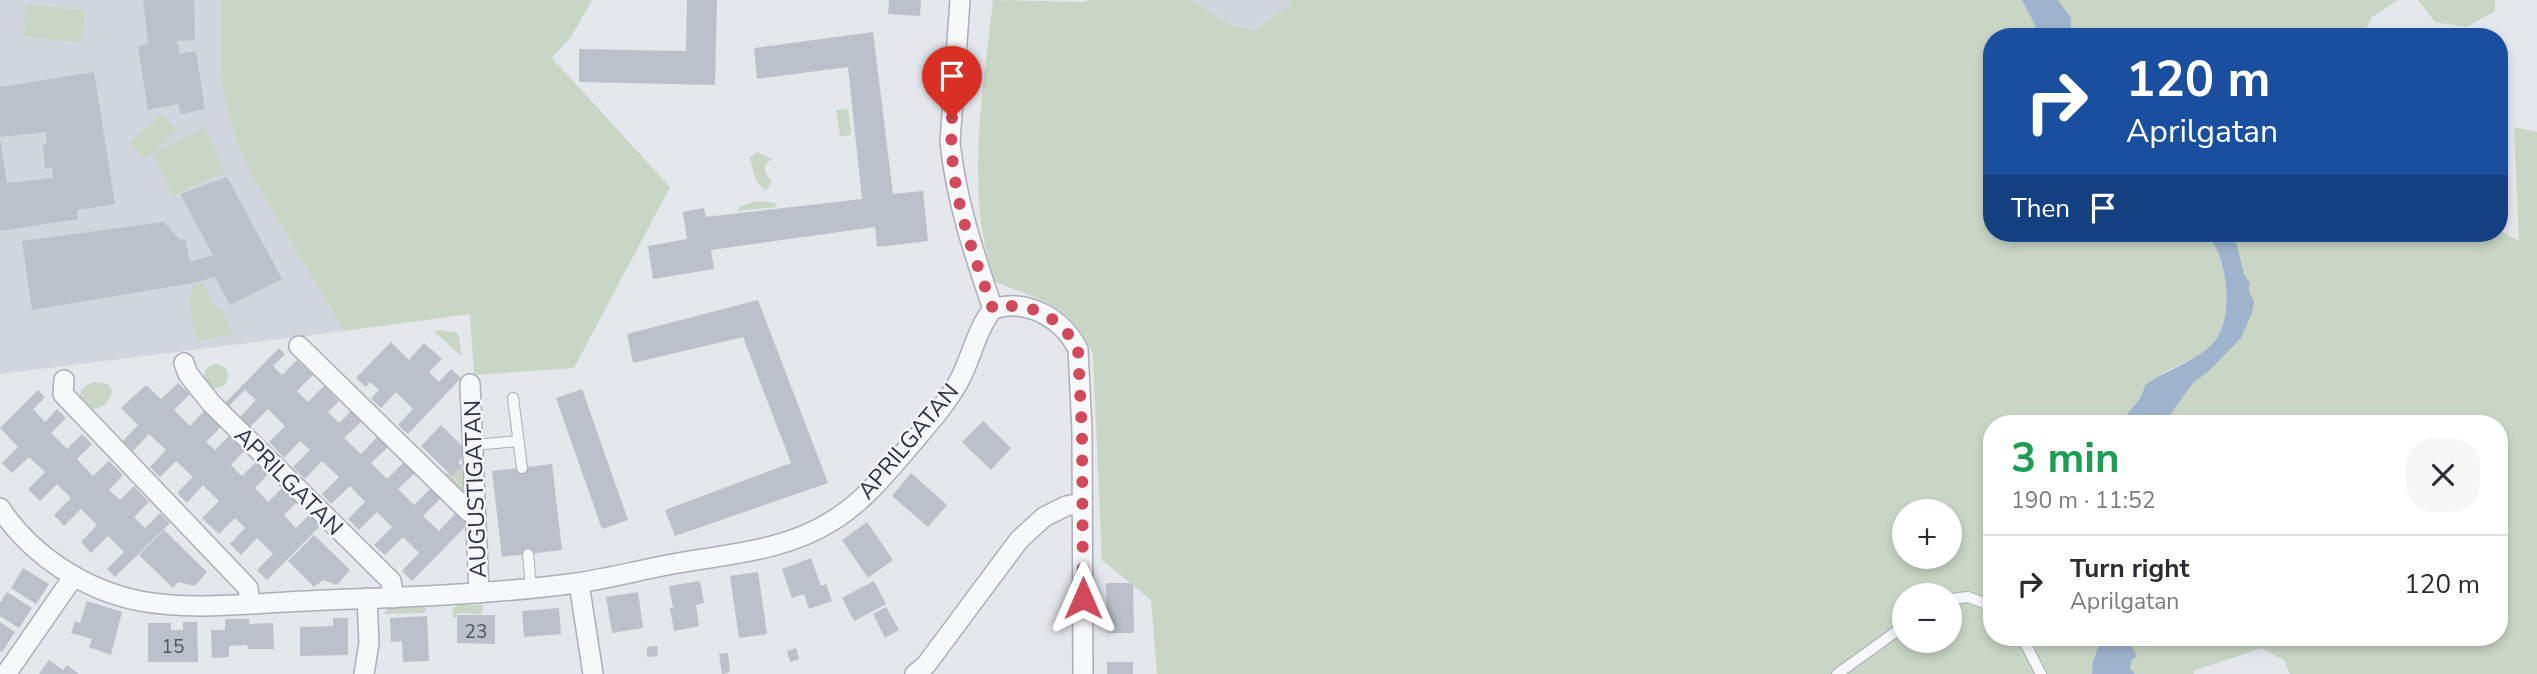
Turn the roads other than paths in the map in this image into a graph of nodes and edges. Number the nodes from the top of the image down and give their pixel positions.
1 (960, 0) edge
2 (993, 309) junction
3 (299, 346) dead end
4 (184, 363) dead end
5 (64, 380) dead end
6 (470, 384) dead end
7 (513, 398) dead end
8 (518, 441) junction
9 (474, 445) junction
10 (522, 468) dead end
11 (1082, 503) junction
12 (0, 508) edge
13 (475, 512) junction
14 (528, 554) dead end
15 (74, 576) junction
16 (579, 583) junction
17 (531, 588) junction
18 (479, 593) junction
19 (368, 598) junction
20 (394, 598) junction
21 (1962, 598) edge
22 (250, 603) junction
23 (1983, 603) edge
24 (1892, 635) edge
25 (2027, 646) edge
26 (6, 674) edge
27 (364, 674) edge
28 (593, 674) edge
29 (915, 674) edge
30 (1083, 674) edge
31 (1837, 674) edge
32 (2041, 674) edge

1 - 2 street
2 - 11 street
2 - 16 street, APRILGATAN
3 - 13 street
4 - 20 street, APRILGATAN
5 - 22 street
6 - 9 street, AUGUSTIGATAN
7 - 8 lane
8 - 9 lane
8 - 10 lane
9 - 13 street, AUGUSTIGATAN
11 - 29 street
11 - 30 street
12 - 15 street, APRILGATAN
13 - 18 street, AUGUSTIGATAN
14 - 17 lane
15 - 22 street, APRILGATAN
15 - 26 street
16 - 17 street, APRILGATAN
16 - 28 street
17 - 18 street, APRILGATAN
18 - 20 street, APRILGATAN
19 - 20 street, APRILGATAN
19 - 22 street, APRILGATAN
19 - 27 street
21 - 23 lane
24 - 31 lane
25 - 32 lane

